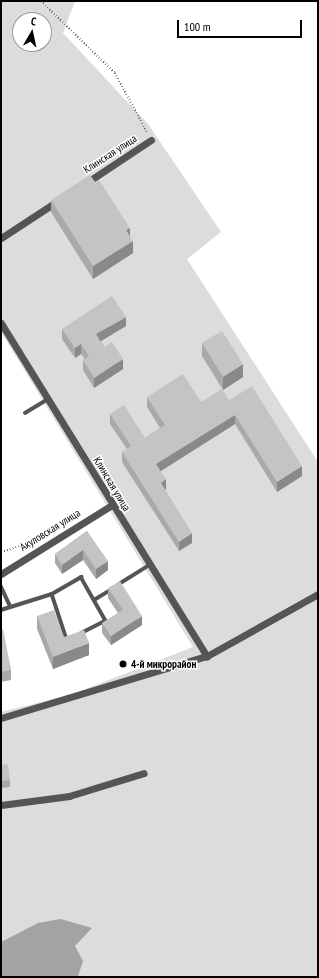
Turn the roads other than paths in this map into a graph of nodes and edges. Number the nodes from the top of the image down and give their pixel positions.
1 (151, 140) road end
2 (80, 187) edge
3 (66, 196) edge
4 (1, 238) edge
5 (1, 323) edge
6 (48, 399) junction
7 (25, 413) dead end
8 (112, 505) junction
9 (150, 565) junction
10 (1, 574) edge
11 (1, 586) edge
12 (52, 594) junction
13 (318, 594) edge
14 (94, 600) junction
15 (11, 607) junction
16 (1, 610) edge
17 (207, 656) junction
18 (1, 718) edge
19 (144, 773) dead end
20 (1, 805) edge

1 - 2 street, Клинская улица
3 - 4 street
5 - 6 street, Клинская улица
6 - 7 lane
6 - 8 street, Клинская улица
8 - 9 street, Клинская улица
8 - 10 street, Акуловская улица
9 - 14 lane
9 - 17 street, Клинская улица
11 - 15 lane
12 - 14 lane
12 - 14 lane
12 - 15 lane
13 - 17 street
15 - 16 lane
17 - 18 street
19 - 20 street

